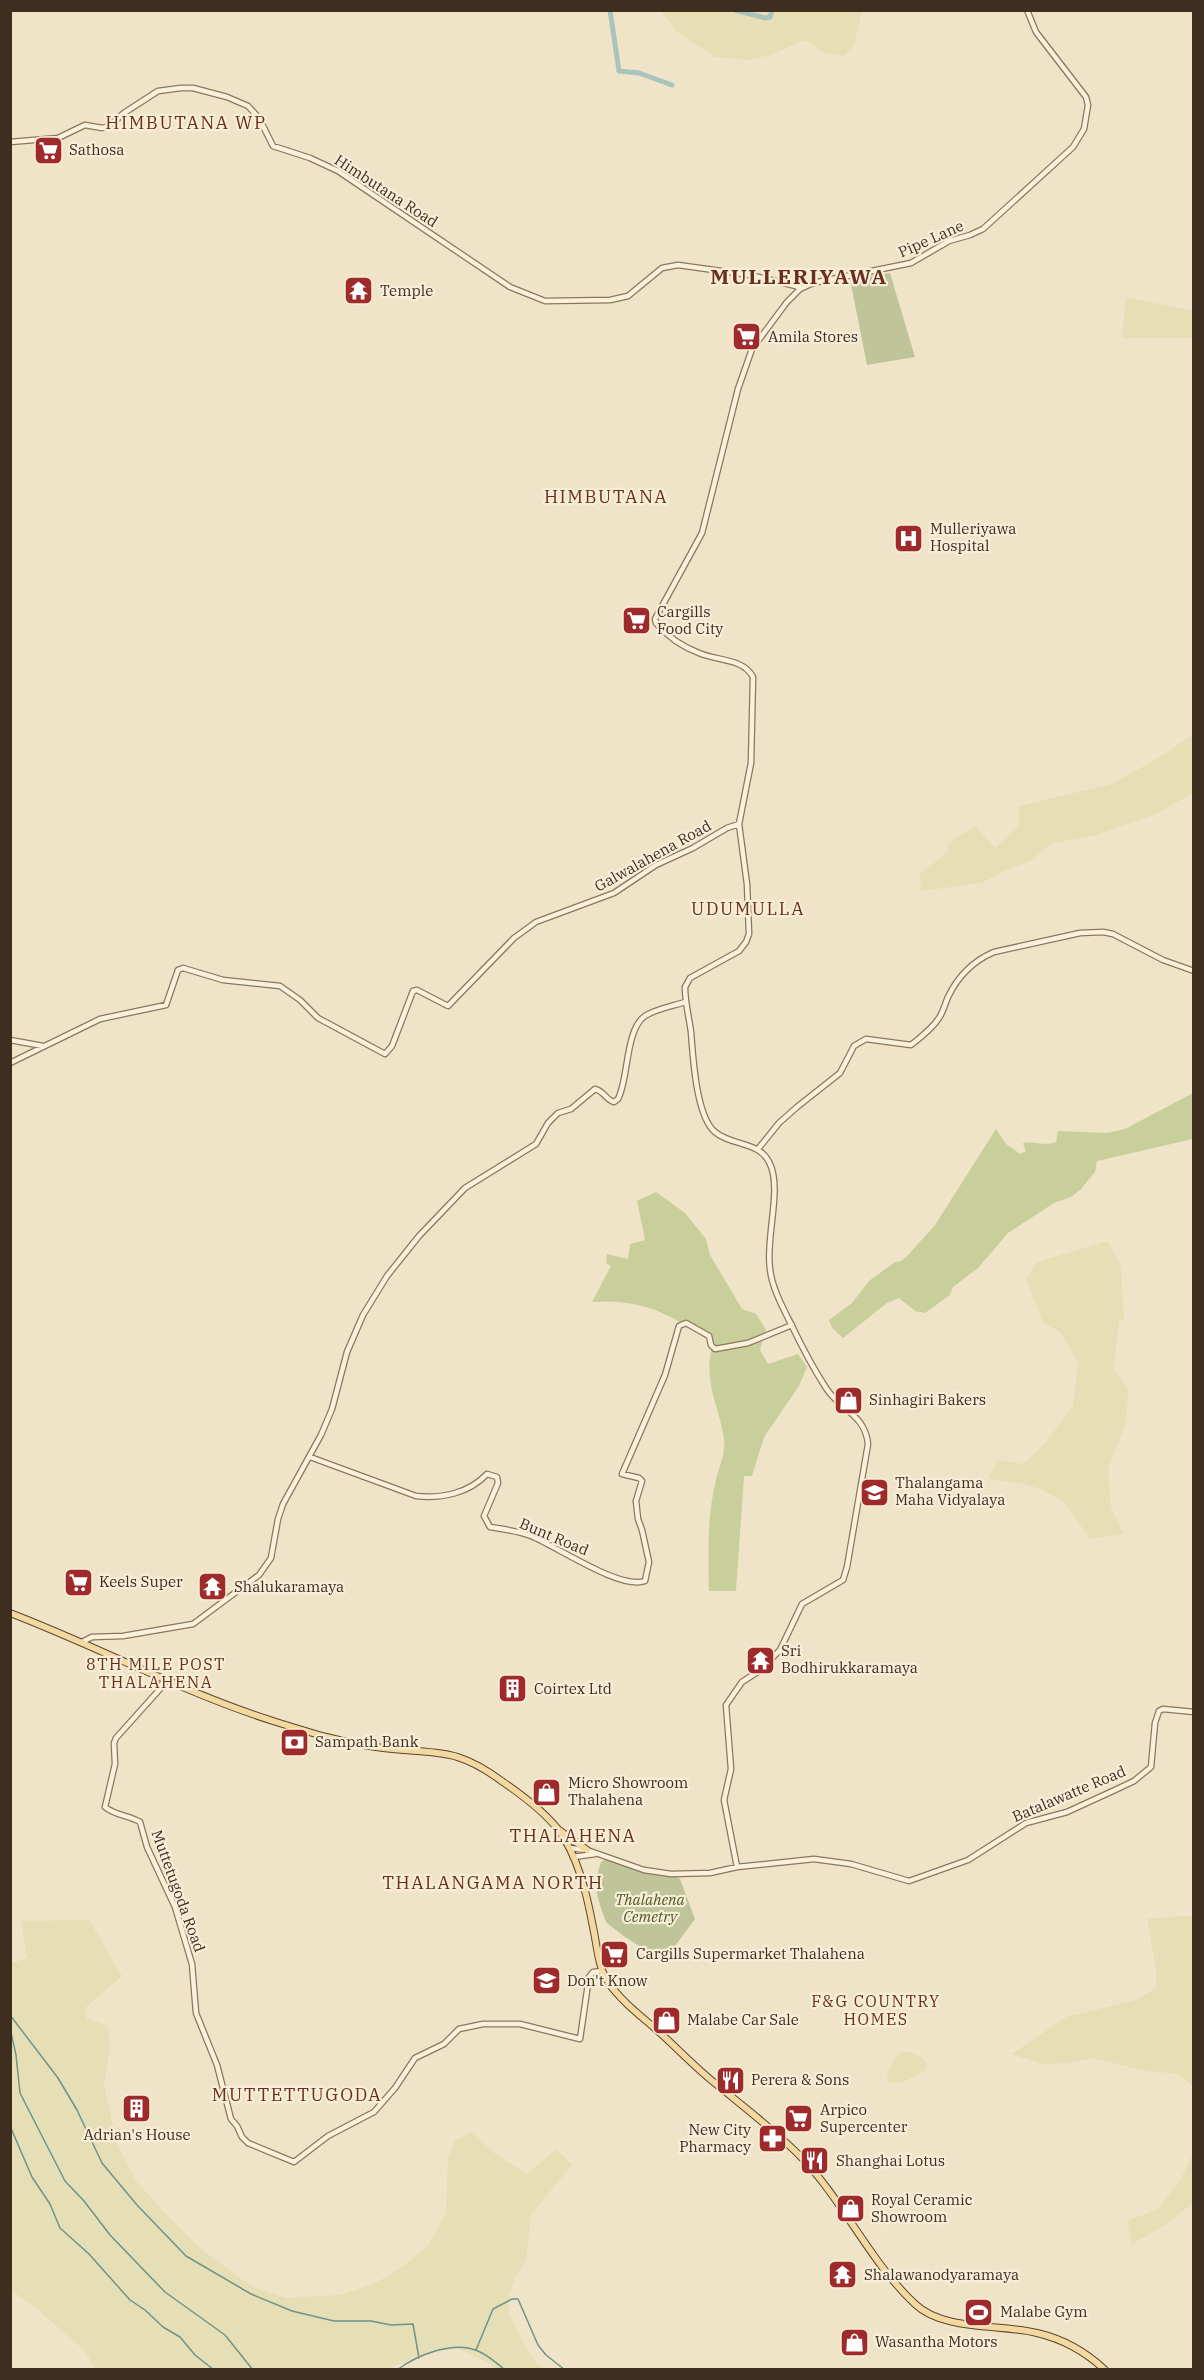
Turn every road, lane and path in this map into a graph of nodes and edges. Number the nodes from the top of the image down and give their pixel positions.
1 (1027, 10) edge
2 (10, 142) edge
3 (800, 289) junction
4 (739, 824) junction
5 (1194, 971) edge
6 (685, 1002) junction
7 (10, 1040) edge
8 (44, 1046) junction
9 (10, 1063) edge
10 (758, 1149) junction
11 (792, 1325) junction
12 (310, 1456) junction
13 (10, 1613) edge
14 (82, 1642) junction
15 (164, 1680) junction
16 (1194, 1712) edge
17 (556, 1828) junction
18 (569, 1848) junction
19 (587, 1850) junction
20 (595, 1854) junction
21 (573, 1857) junction
22 (737, 1867) junction
23 (602, 1971) junction
24 (1105, 2370) edge

1 - 3 street, Pipe Lane
2 - 3 street, Himbutana Road
3 - 4 street, Pipe Lane
4 - 6 street
4 - 8 street, Galwalahena Road
5 - 10 street
6 - 10 street
6 - 12 street
7 - 8 street
8 - 9 street
10 - 11 street
11 - 12 street, Bunt Road
11 - 22 street
12 - 14 street
13 - 14 main road
14 - 15 main road
15 - 17 main road
15 - 23 street, Muttetugoda Road
16 - 22 street, Batalawatte Road
17 - 18 main road
17 - 19 main road
18 - 19 street
18 - 21 main road
19 - 20 street, Batalawatte Road
20 - 21 street
20 - 22 street, Batalawatte Road
21 - 23 main road
23 - 24 main road

